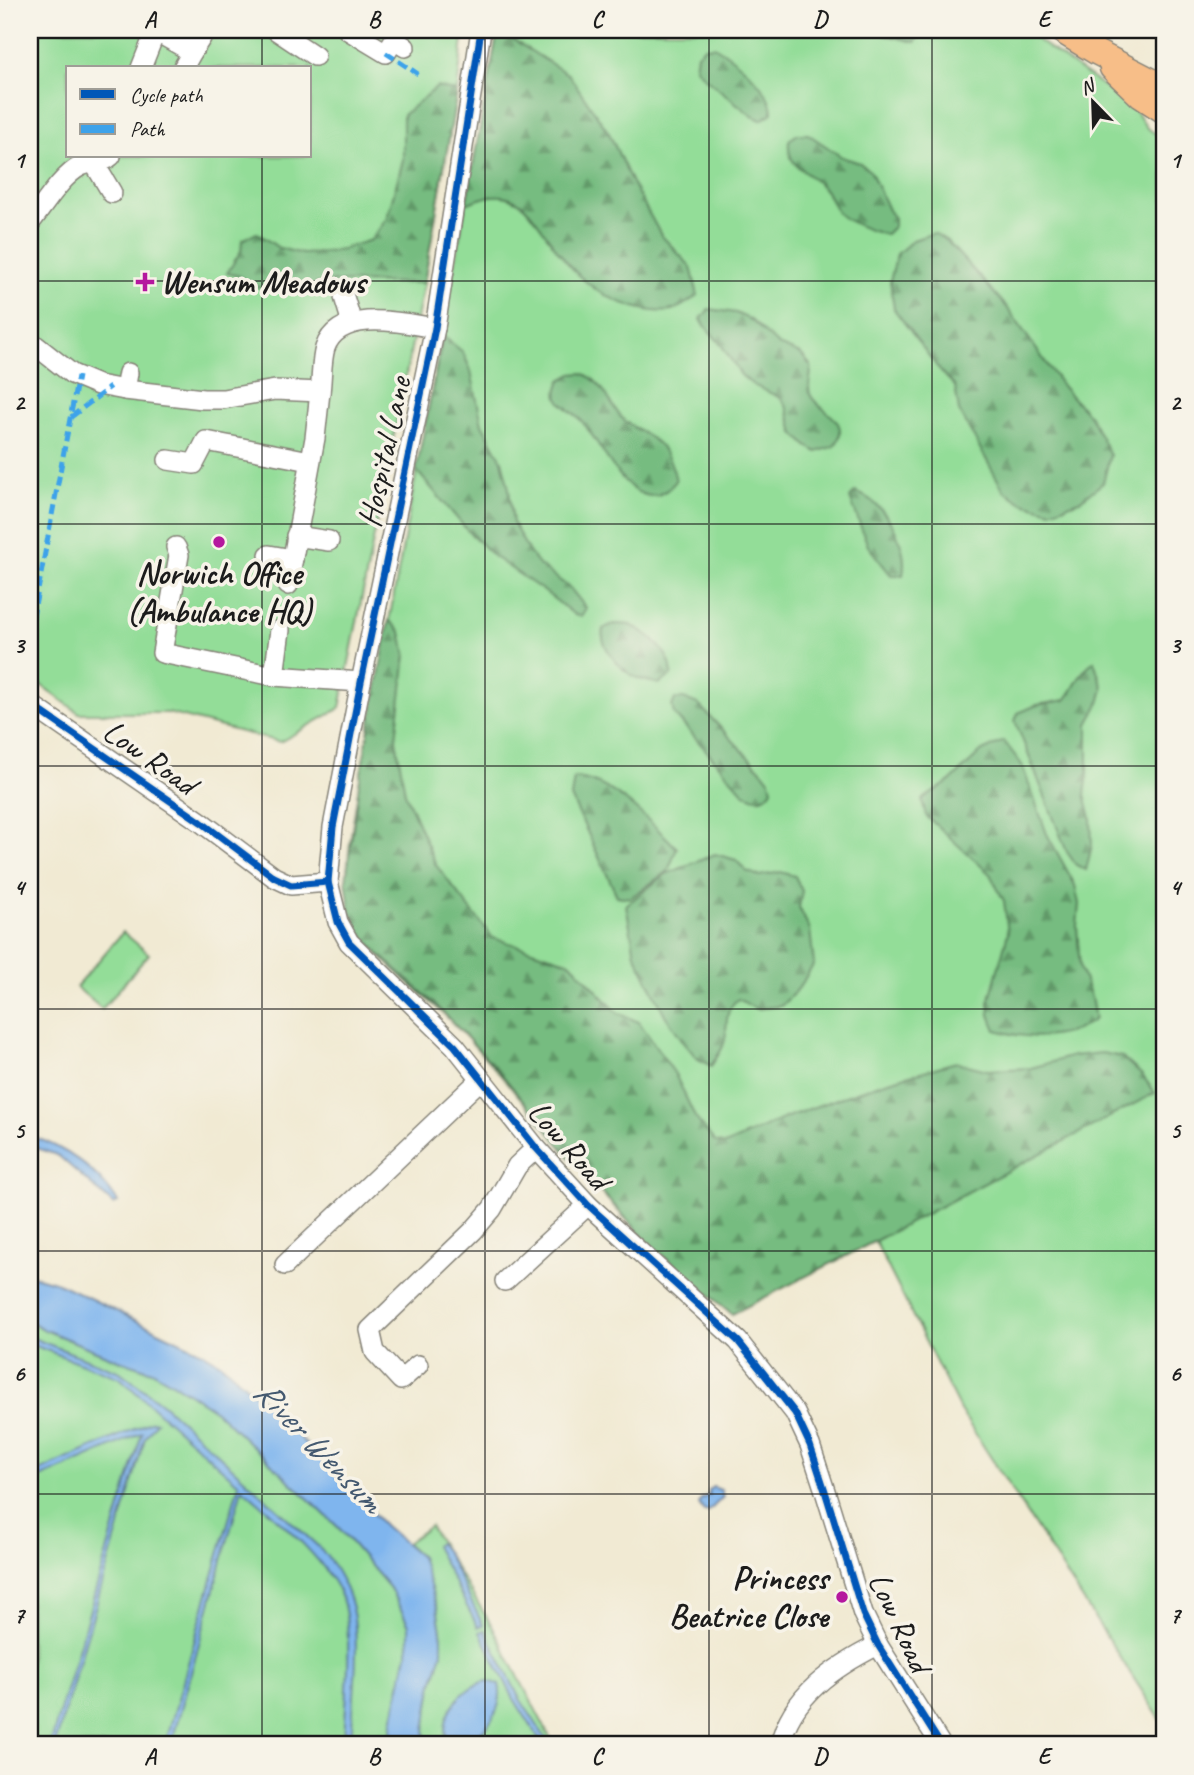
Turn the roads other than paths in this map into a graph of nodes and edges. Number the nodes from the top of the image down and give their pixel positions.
1 (206, 30) edge
2 (276, 30) edge
3 (348, 30) edge
4 (481, 30) edge
5 (1060, 30) edge
6 (156, 31) edge
7 (405, 47) dead end
8 (1097, 52) junction
9 (315, 55) dead end
10 (187, 60) edge
11 (142, 66) edge
12 (1164, 86) edge
13 (1164, 111) edge
14 (103, 159) edge
15 (112, 193) dead end
16 (30, 223) edge
17 (344, 297) dead end
18 (352, 323) junction
19 (435, 328) junction
20 (30, 341) edge
21 (320, 392) junction
22 (168, 460) dead end
23 (310, 461) junction
24 (296, 536) junction
25 (328, 541) dead end
26 (176, 547) dead end
27 (269, 555) dead end
28 (293, 559) junction
29 (289, 585) dead end
30 (279, 630) dead end
31 (274, 676) junction
32 (361, 682) junction
33 (30, 704) edge
34 (328, 882) junction
35 (481, 1079) junction
36 (536, 1148) junction
37 (588, 1205) junction
38 (285, 1265) dead end
39 (505, 1281) dead end
40 (418, 1365) dead end
41 (878, 1645) junction
42 (780, 1745) edge
43 (941, 1745) edge

1 - 10 street
2 - 9 street
3 - 7 street
4 - 19 street, Hospital Lane
5 - 8 main road
6 - 10 street
6 - 11 street
8 - 12 main road
8 - 13 main road
14 - 15 street
14 - 16 street
17 - 18 street
18 - 19 street
18 - 21 street
19 - 32 street, Hospital Lane
20 - 21 street
21 - 23 street
22 - 23 street
23 - 24 street
24 - 25 street
24 - 28 street
26 - 31 street
27 - 28 street
28 - 29 street
30 - 31 street
31 - 32 street
32 - 34 street, Hospital Lane
33 - 34 street, Low Road
34 - 35 street, Low Road
35 - 36 street, Low Road
35 - 38 street
36 - 37 street, Low Road
36 - 40 street
37 - 39 street
37 - 41 street, Low Road
41 - 42 street
41 - 43 street, Low Road

